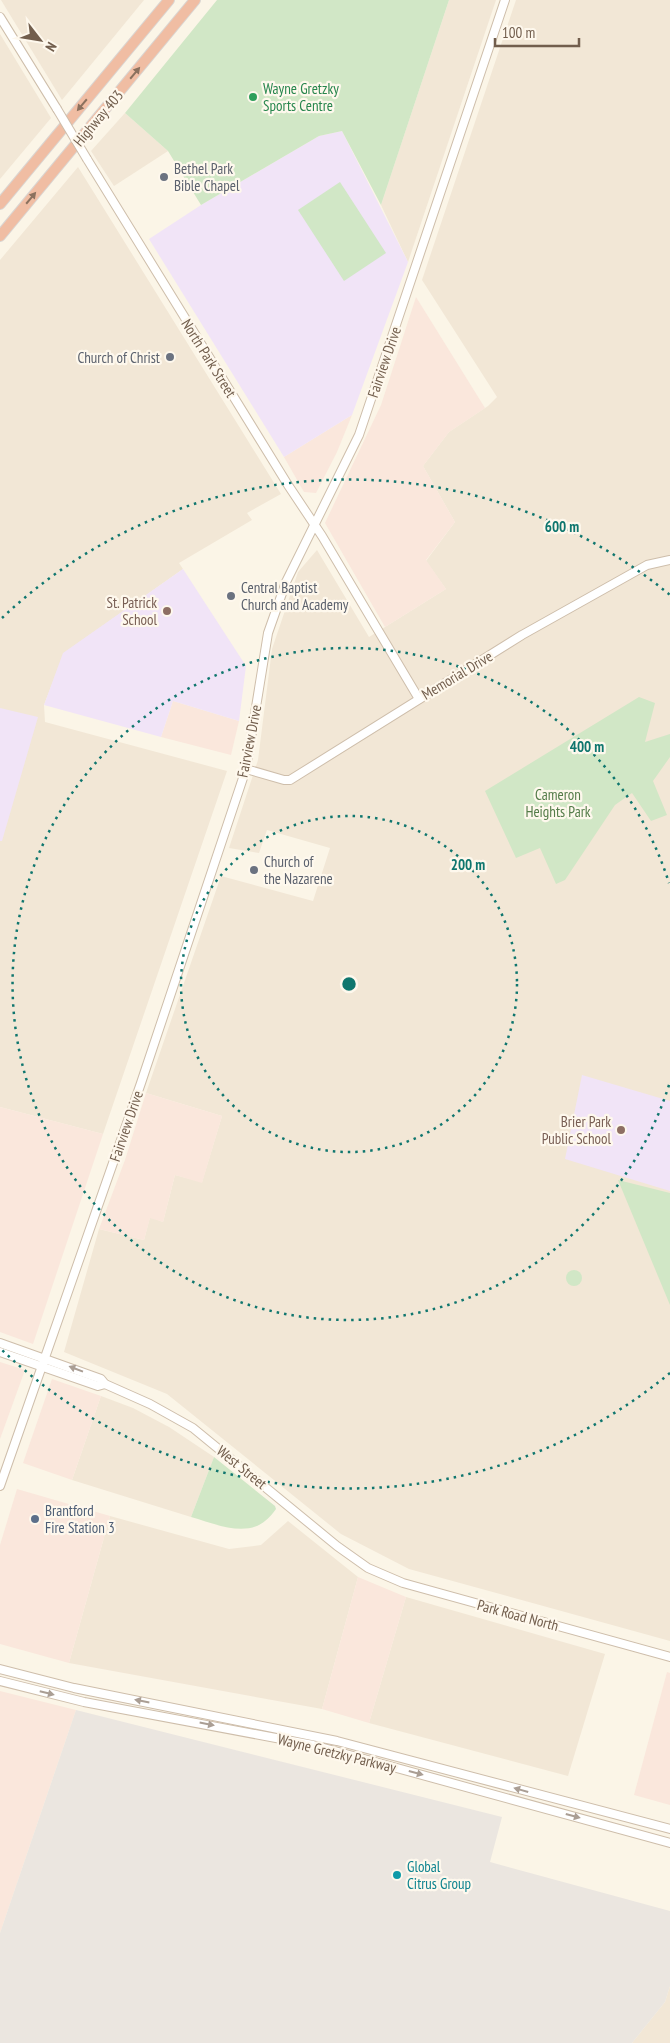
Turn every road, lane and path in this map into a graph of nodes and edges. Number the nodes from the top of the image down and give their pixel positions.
1 (169, 0) edge
2 (195, 0) edge
3 (505, 0) edge
4 (0, 17) edge
5 (0, 204) edge
6 (0, 236) edge
7 (315, 524) junction
8 (670, 560) edge
9 (419, 698) junction
10 (246, 769) junction
11 (0, 1343) edge
12 (0, 1352) edge
13 (44, 1357) junction
14 (41, 1366) junction
15 (104, 1384) junction
16 (0, 1486) edge
17 (368, 1568) joint
18 (670, 1657) edge
19 (0, 1669) edge
20 (0, 1681) edge
21 (670, 1829) edge
22 (670, 1842) edge

1 -> 5 highway, Highway 403
6 -> 2 highway, Highway 403
3 - 7 main road, Fairview Drive
4 - 7 main road, North Park Street, bridge
7 - 9 main road, North Park Street
7 - 10 main road, Fairview Drive
8 - 9 main road, Memorial Drive
9 - 10 main road, Memorial Drive
10 - 13 main road, Fairview Drive
11 - 13 main road, West Street
12 - 14 main road, West Street
13 - 14 main road, Fairview Drive
15 -> 13 main road, West Street
14 - 15 main road, West Street
14 - 16 main road, Fairview Drive
15 - 17 main road, West Street
17 - 18 main road, Park Road North
21 -> 19 main road, Wayne Gretzky Parkway
20 -> 22 main road, Wayne Gretzky Parkway

